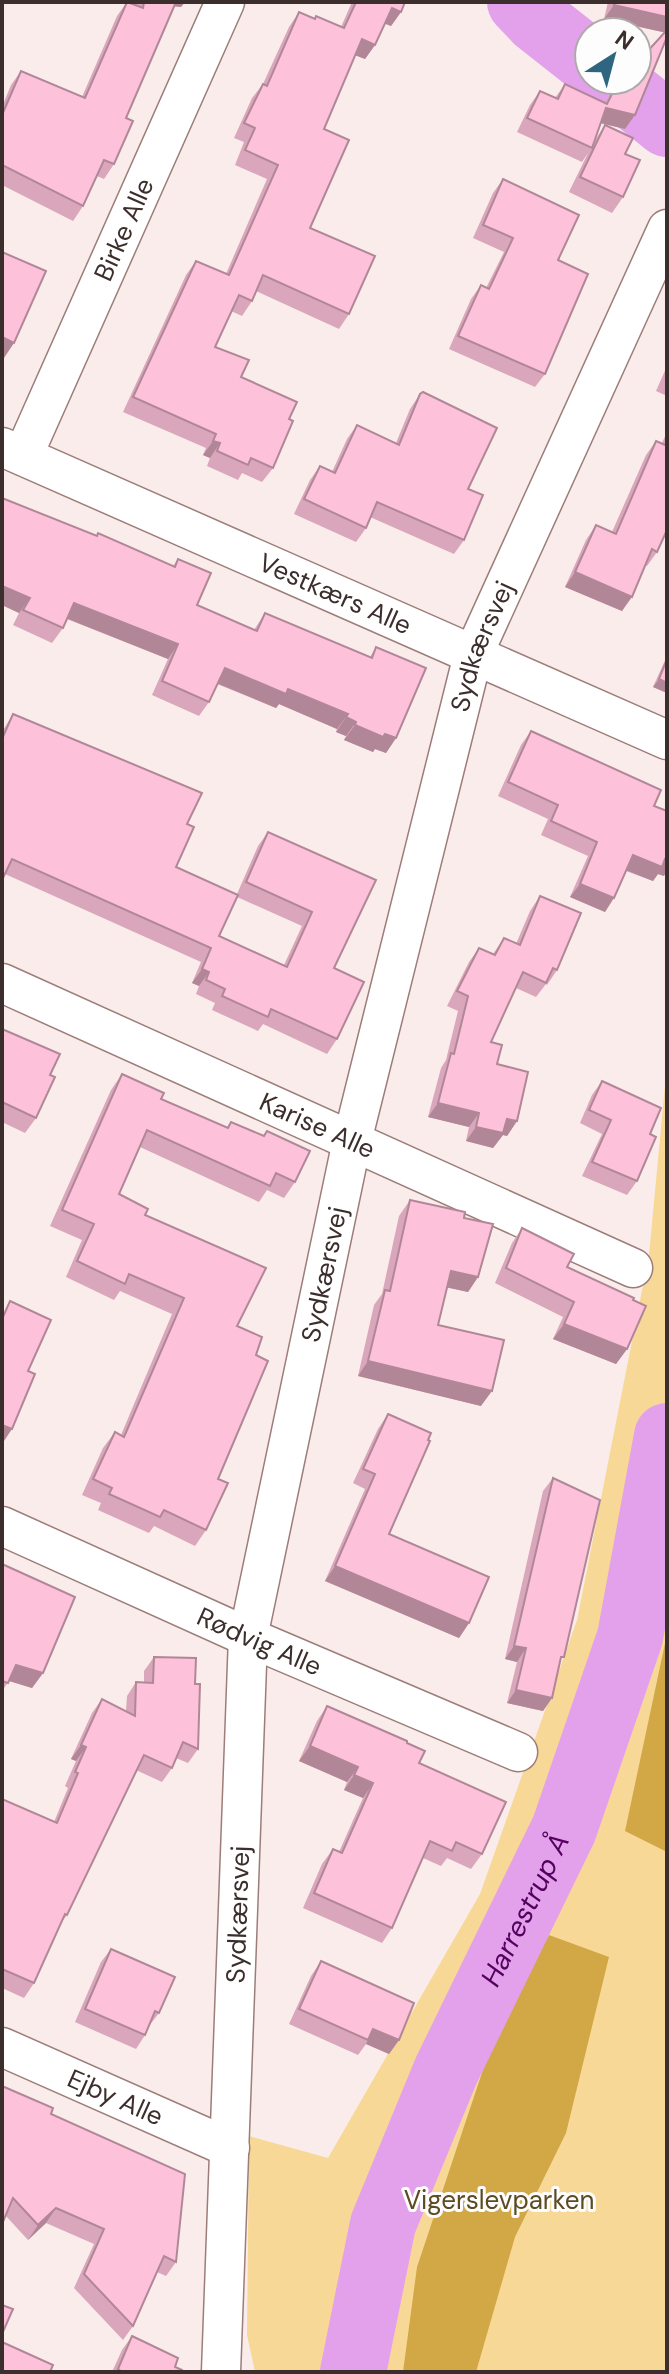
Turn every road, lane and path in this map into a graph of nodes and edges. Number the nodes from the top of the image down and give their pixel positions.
1 (225, 2) edge
2 (667, 229) edge
3 (13, 452) edge
4 (473, 655) junction
5 (667, 740) edge
6 (2, 983) edge
7 (352, 1141) junction
8 (633, 1268) dead end
9 (2, 1526) edge
10 (248, 1637) junction
11 (518, 1752) dead end
12 (2, 2047) edge
13 (230, 2148) junction
14 (221, 2372) edge

1 - 3 street, Birke Alle
2 - 4 street, Sydkærsvej
3 - 4 street, Vestkærs Alle
4 - 5 street, Vestkærs Alle
4 - 7 street, Sydkærsvej
6 - 7 street, Karise Alle
7 - 8 street, Karise Alle
7 - 10 street, Sydkærsvej
9 - 10 street, Rødvig Alle
10 - 11 street, Rødvig Alle
10 - 13 street, Sydkærsvej
12 - 13 street, Ejby Alle
13 - 14 street, Sydkærsvej

